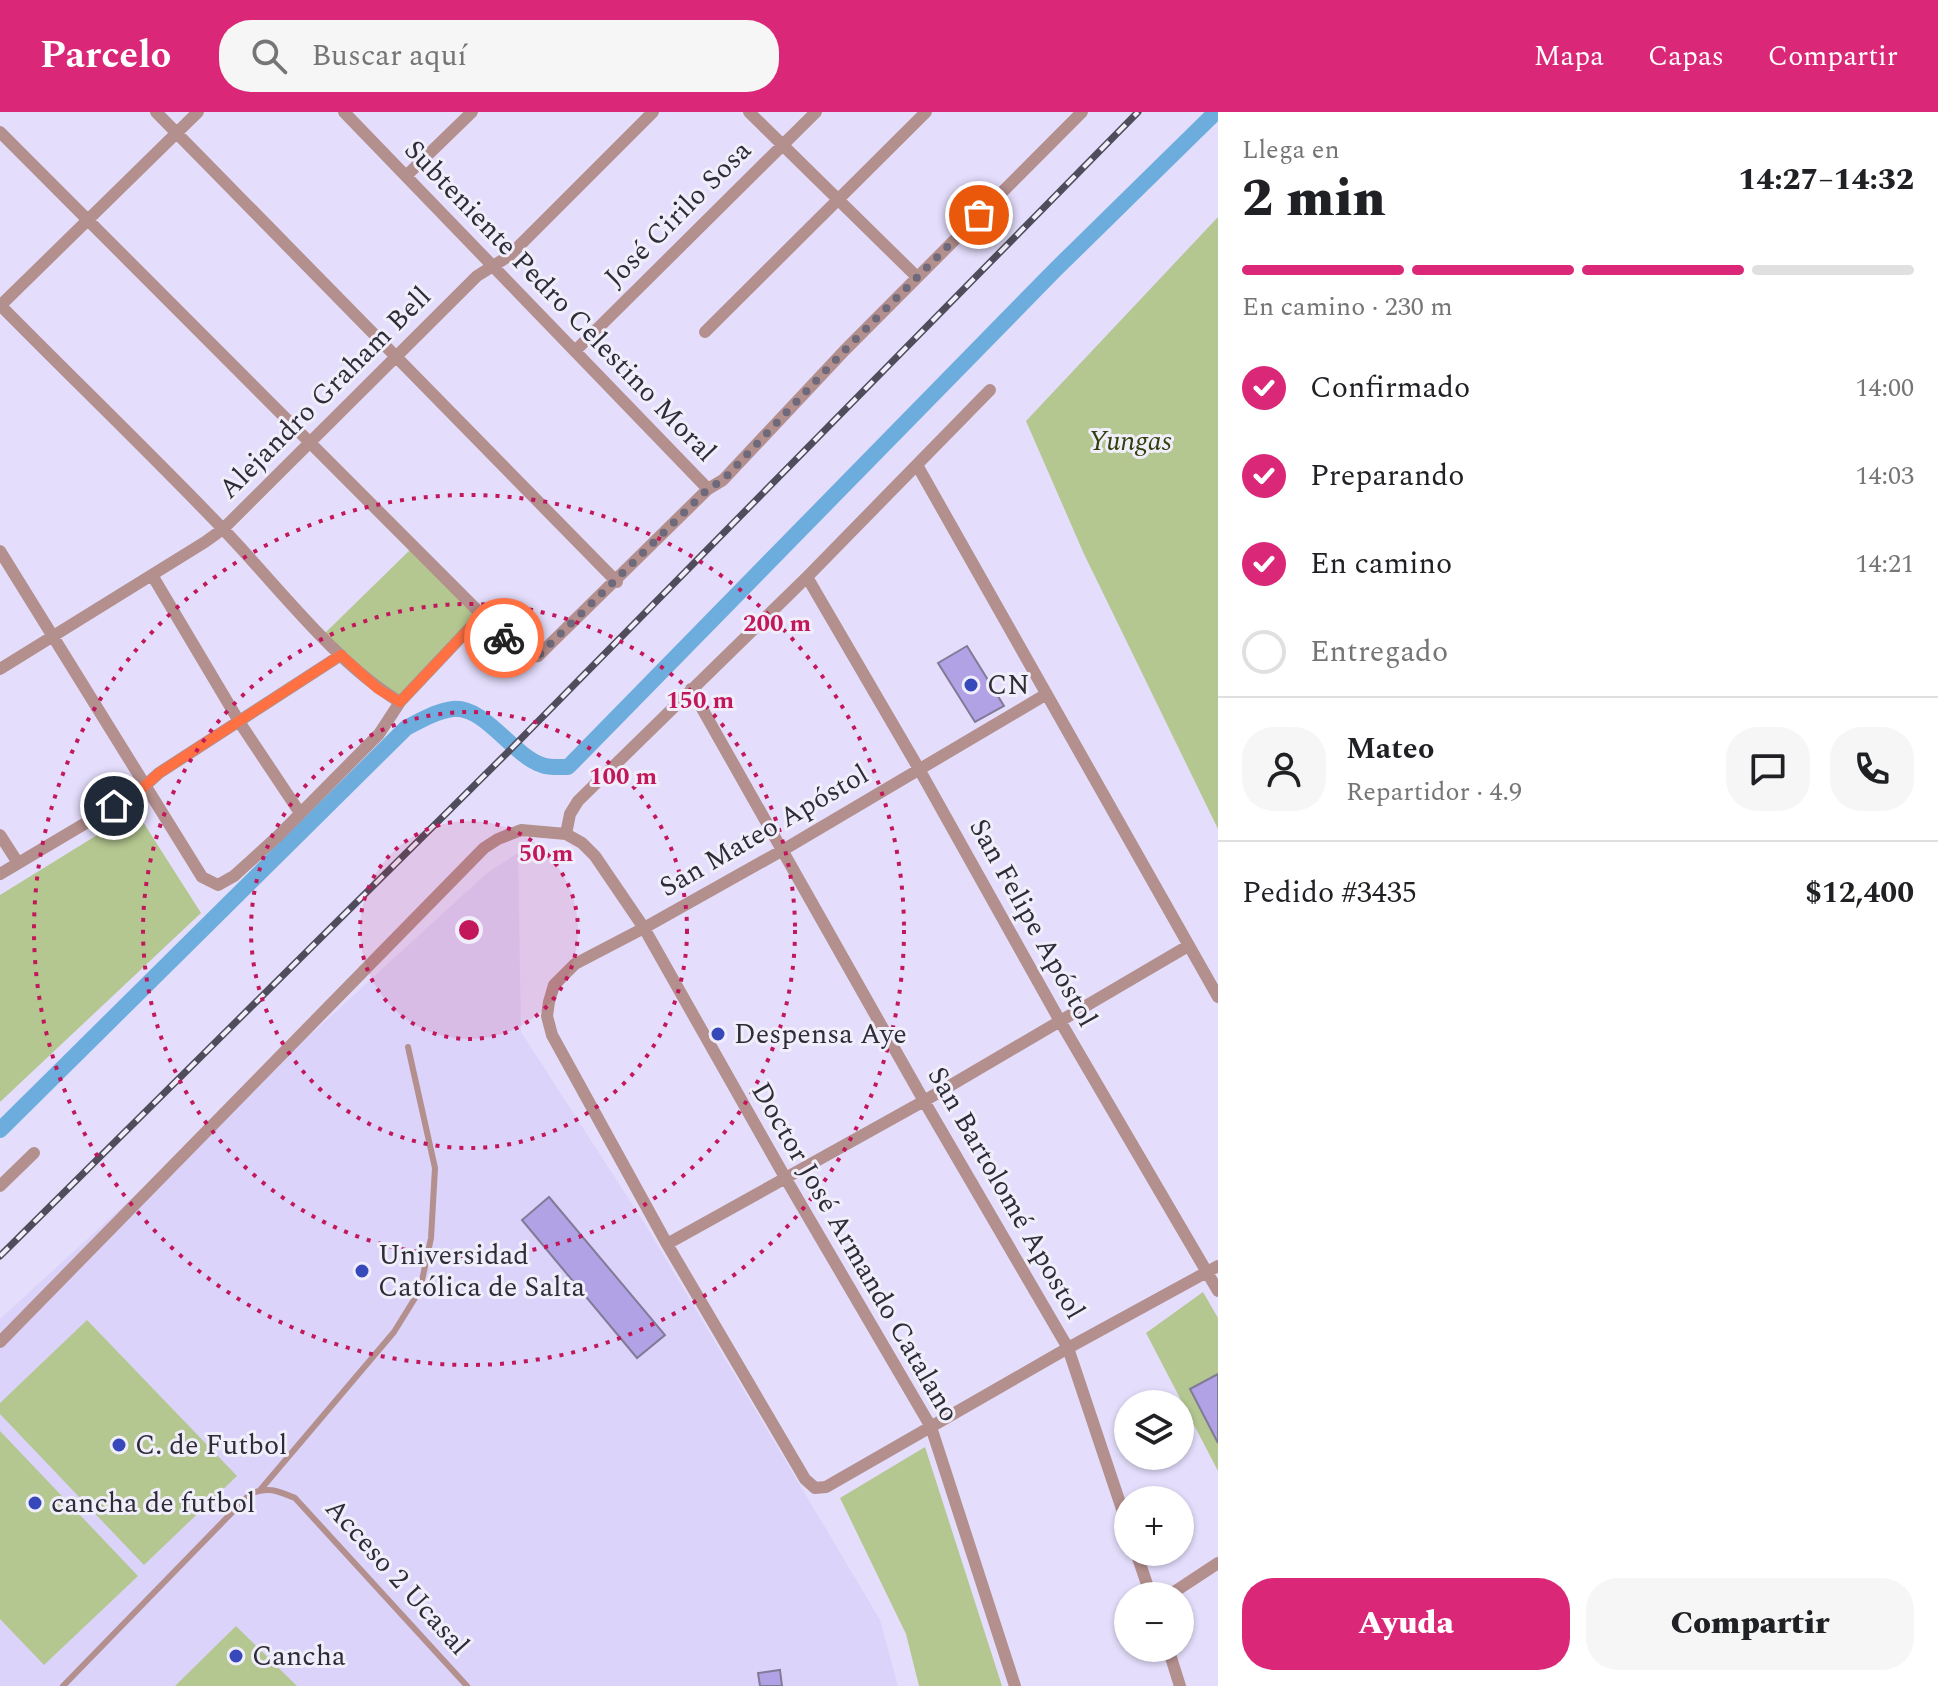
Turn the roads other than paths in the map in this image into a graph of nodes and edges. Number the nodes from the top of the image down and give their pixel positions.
1 (156, 112) edge
2 (198, 112) edge
3 (344, 112) edge
4 (472, 112) edge
5 (653, 112) edge
6 (749, 112) edge
7 (816, 112) edge
8 (926, 112) edge
9 (1082, 112) edge
10 (0, 132) edge
11 (176, 133) junction
12 (782, 144) junction
13 (406, 176) junction
14 (838, 199) junction
15 (86, 220) junction
16 (493, 267) junction
17 (917, 277) junction
18 (0, 306) edge
19 (705, 332) dead end
20 (575, 351) junction
21 (397, 356) junction
22 (990, 390) dead end
23 (308, 443) junction
24 (917, 465) junction
25 (708, 489) junction
26 (223, 529) junction
27 (0, 551) edge
28 (152, 575) junction
29 (807, 577) junction
30 (617, 582) junction
31 (482, 615) junction
32 (54, 636) junction
33 (341, 655) junction
34 (0, 669) edge
35 (691, 689) junction
36 (1045, 695) junction
37 (400, 702) junction
38 (240, 723) junction
39 (919, 769) junction
40 (146, 785) junction
41 (300, 813) junction
42 (566, 834) junction
43 (0, 835) edge
44 (783, 850) junction
45 (18, 863) junction
46 (0, 874) edge
47 (644, 928) junction
48 (1188, 946) junction
49 (1218, 997) edge
50 (1060, 1021) junction
51 (408, 1047) dead end
52 (924, 1101) junction
53 (34, 1153) dead end
54 (786, 1179) junction
55 (0, 1186) edge
56 (667, 1244) junction
57 (1213, 1270) edge
58 (1218, 1291) edge
59 (0, 1342) edge
60 (1068, 1348) junction
61 (931, 1427) junction
62 (1114, 1486) edge
63 (261, 1489) junction
64 (1218, 1563) edge
65 (1189, 1582) edge
66 (1172, 1662) edge
67 (63, 1686) edge
68 (467, 1686) edge
69 (1015, 1686) edge
70 (1180, 1686) edge

1 - 11 street
2 - 11 street
3 - 13 street, Subteniente Pedro Celestino Moral
4 - 13 street
5 - 16 street, Alejandro Graham Bell
6 - 12 street
7 - 12 street, José Cirilo Sosa
8 - 14 street
9 - 17 street
10 - 15 street
11 - 15 street
11 - 21 street
12 - 14 street
12 - 20 street, José Cirilo Sosa
13 - 16 street, Subteniente Pedro Celestino Moral
14 - 17 street
14 - 19 street
15 - 18 street
15 - 23 street
16 - 20 street, Subteniente Pedro Celestino Moral
16 - 21 street, Alejandro Graham Bell
17 - 25 street
18 - 26 street
20 - 25 street, Subteniente Pedro Celestino Moral
21 - 23 street, Alejandro Graham Bell
21 - 30 street
22 - 24 street
23 - 26 street, Alejandro Graham Bell
23 - 31 street
24 - 29 street
24 - 36 street
25 - 30 street
26 - 28 street, Alejandro Graham Bell
26 - 33 street
27 - 32 street
28 - 32 street, Alejandro Graham Bell
28 - 38 street
29 - 35 street
29 - 39 street, San Felipe Apóstol
30 - 31 street
31 - 37 street
32 - 34 street, Alejandro Graham Bell
32 - 40 street
33 - 37 street
33 - 38 street
35 - 42 street
35 - 44 street, San Bartolomé Apostol
36 - 39 street, San Mateo Apóstol
36 - 48 street
37 - 41 street
38 - 40 street
38 - 41 street
39 - 44 street, San Mateo Apóstol
39 - 50 street, San Felipe Apóstol
40 - 41 street
40 - 45 street
42 - 47 street, Doctor José Armando Catalano
42 - 59 street
43 - 45 street
44 - 47 street, San Mateo Apóstol
44 - 52 street, San Bartolomé Apostol
45 - 46 street
47 - 54 street, Doctor José Armando Catalano
47 - 56 street, San Mateo Apóstol
48 - 49 street
48 - 50 street
50 - 52 street
50 - 57 street, San Felipe Apóstol
51 - 63 lane
52 - 54 street
52 - 60 street, San Bartolomé Apostol
53 - 55 street
54 - 56 street
54 - 61 street, Doctor José Armando Catalano
56 - 61 street
57 - 58 street, San Felipe Apóstol
57 - 60 street
60 - 61 street
60 - 62 street, San Bartolomé Apostol
61 - 69 street, Doctor José Armando Catalano
63 - 67 lane
63 - 68 lane, Acceso 2 Ucasal
64 - 65 street
66 - 70 street

